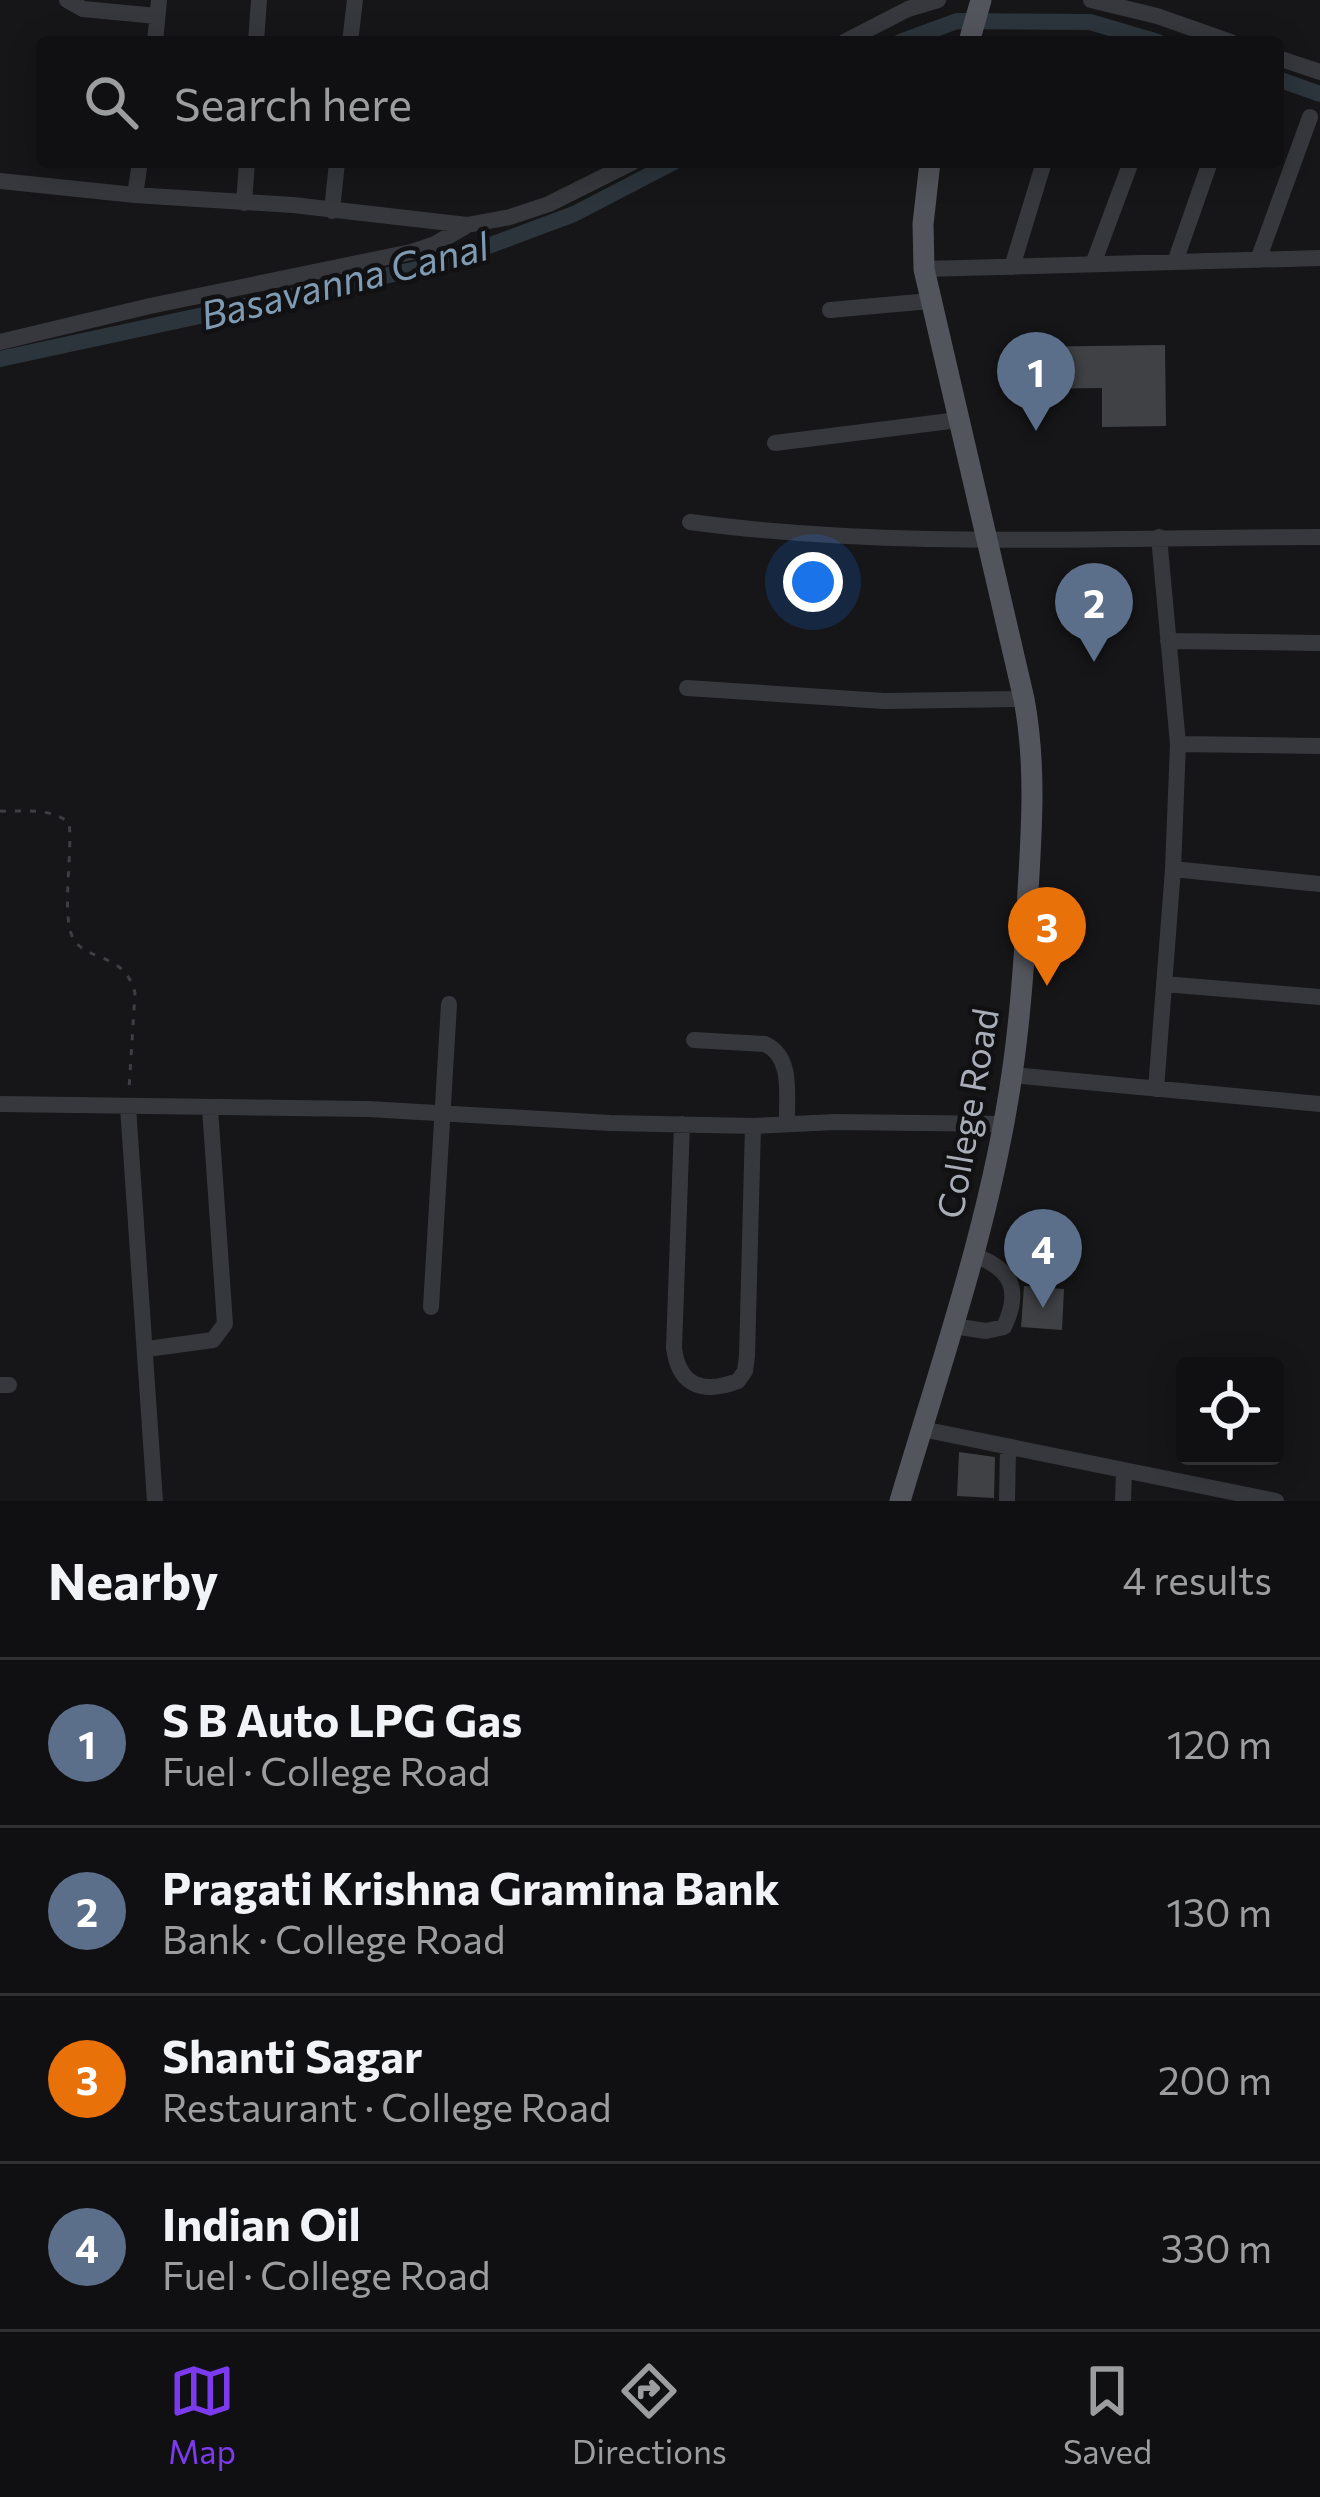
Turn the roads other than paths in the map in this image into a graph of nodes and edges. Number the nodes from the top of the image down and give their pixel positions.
1 (67, 0) edge
2 (259, 0) edge
3 (355, 0) edge
4 (938, 0) edge
5 (1091, 0) edge
6 (980, 6) edge
7 (158, 8) edge
8 (256, 36) edge
9 (351, 36) edge
10 (856, 36) edge
11 (970, 36) edge
12 (1214, 36) edge
13 (1284, 60) edge
14 (1320, 72) edge
15 (1310, 117) dead end
16 (139, 168) edge
17 (247, 168) edge
18 (336, 168) edge
19 (622, 168) edge
20 (929, 168) edge
21 (1042, 168) edge
22 (1129, 168) edge
23 (1208, 168) edge
24 (0, 181) edge
25 (135, 195) junction
26 (244, 203) junction
27 (332, 211) junction
28 (466, 226) junction
29 (1320, 258) edge
30 (1258, 260) junction
31 (1175, 262) junction
32 (1094, 264) junction
33 (1012, 267) junction
34 (924, 269) junction
35 (931, 301) junction
36 (830, 310) dead end
37 (0, 342) edge
38 (958, 420) junction
39 (775, 443) dead end
40 (690, 522) dead end
41 (1159, 537) junction
42 (1320, 538) edge
43 (989, 540) junction
44 (1168, 641) junction
45 (1320, 643) edge
46 (687, 688) dead end
47 (1024, 699) junction
48 (1178, 744) junction
49 (1320, 746) edge
50 (1173, 868) junction
51 (1320, 884) edge
52 (1164, 984) junction
53 (1320, 997) edge
54 (449, 1004) dead end
55 (694, 1040) dead end
56 (1012, 1075) junction
57 (1156, 1089) junction
58 (0, 1104) edge
59 (1320, 1104) edge
60 (128, 1107) junction
61 (210, 1108) junction
62 (443, 1112) junction
63 (682, 1124) junction
64 (787, 1124) junction
65 (1003, 1124) junction
66 (753, 1126) junction
67 (973, 1256) junction
68 (431, 1307) dead end
69 (953, 1326) junction
70 (147, 1349) junction
71 (922, 1429) junction
72 (1008, 1447) junction
73 (1124, 1471) junction
74 (1251, 1498) edge
75 (155, 1501) edge
76 (900, 1501) edge
77 (1007, 1501) edge
78 (1123, 1501) edge
79 (1276, 1501) edge

1 - 7 street
2 - 8 street
3 - 9 street
4 - 10 street
5 - 12 street
6 - 11 main road
13 - 14 street
15 - 30 street
16 - 25 street
17 - 26 street
18 - 27 street
19 - 28 street
20 - 34 main road, College Road
21 - 33 street
22 - 32 street
23 - 31 street
24 - 25 street
25 - 26 street
26 - 27 street
27 - 28 street
28 - 37 street
29 - 30 street
30 - 31 street
31 - 32 street
32 - 33 street
33 - 34 street
34 - 35 main road, College Road
35 - 36 street
35 - 38 main road, College Road
38 - 39 street
38 - 43 main road, College Road
40 - 43 street
41 - 42 street
41 - 43 street
41 - 44 street
43 - 47 main road, College Road
44 - 45 street
44 - 48 street
46 - 47 street
47 - 56 main road, College Road
48 - 49 street
48 - 50 street
50 - 51 street
50 - 52 street
52 - 53 street
52 - 57 street
54 - 62 street
55 - 64 street
56 - 57 street
56 - 65 main road, College Road
57 - 59 street
58 - 60 street
60 - 61 street
60 - 70 street
61 - 62 street
61 - 70 street
62 - 63 street
62 - 68 street
63 - 66 street
63 - 66 street
64 - 65 street
64 - 66 street
65 - 67 main road, College Road
67 - 69 main road, College Road
67 - 69 street
69 - 71 main road, College Road
70 - 75 street
71 - 72 street
71 - 76 main road, College Road
72 - 73 street
72 - 77 street
73 - 74 street
73 - 78 street
74 - 79 street

